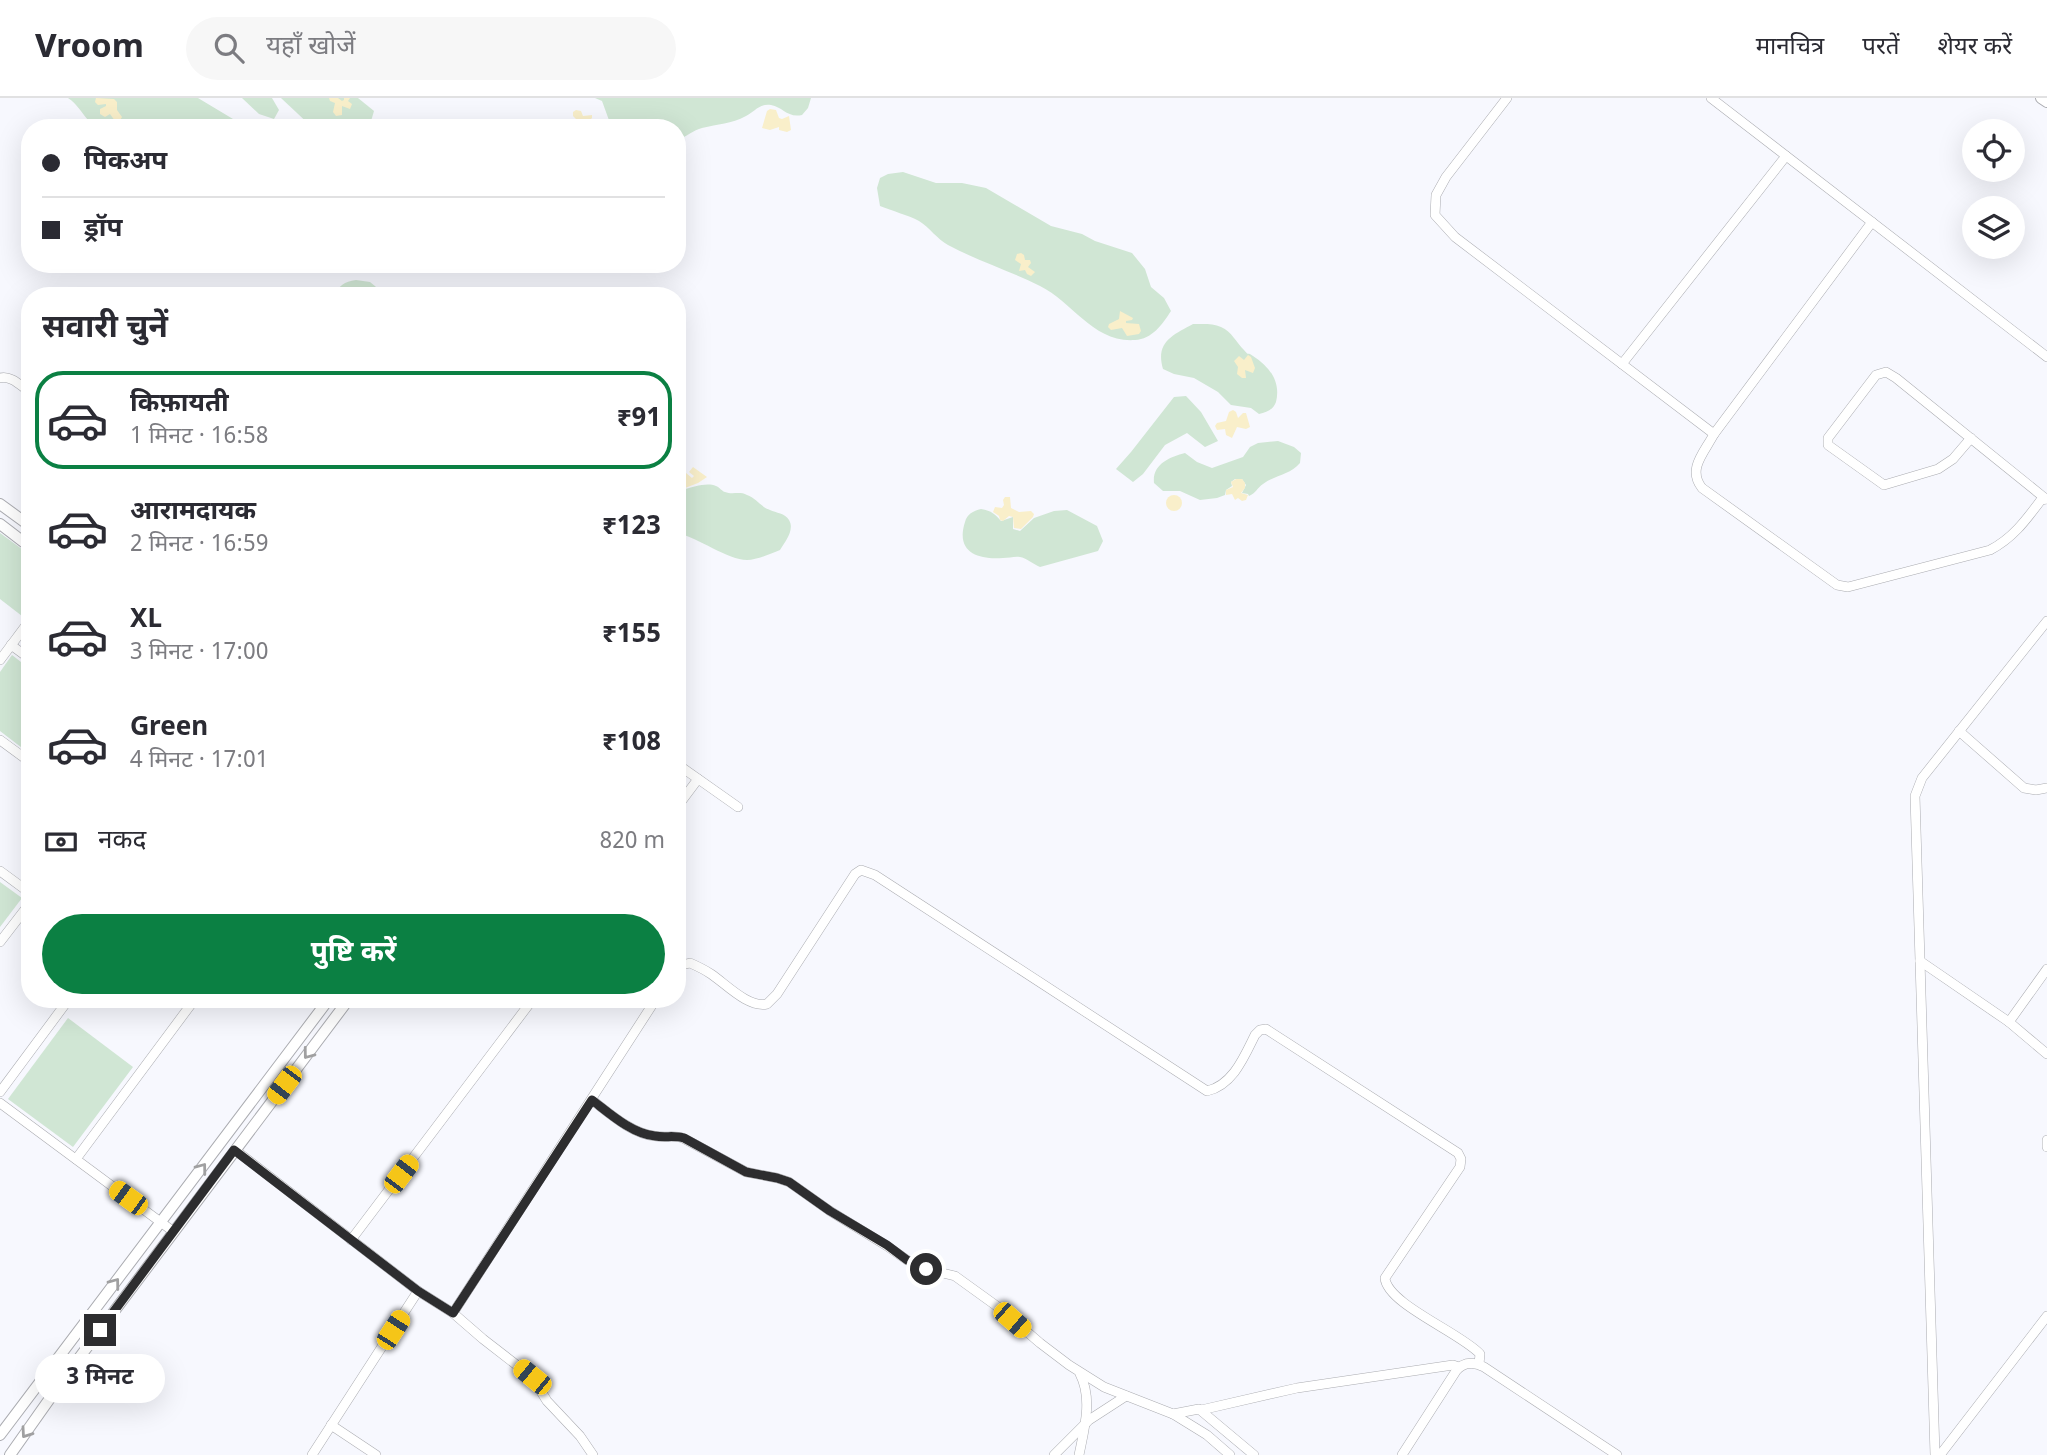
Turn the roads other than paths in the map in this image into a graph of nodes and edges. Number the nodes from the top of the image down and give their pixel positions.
1 (1507, 98) edge
2 (1711, 98) edge
3 (2041, 98) edge
4 (2047, 102) edge
5 (1786, 156) junction
6 (1872, 222) junction
7 (2047, 357) edge
8 (1622, 364) junction
9 (0, 378) edge
10 (21, 386) edge
11 (1714, 434) junction
12 (1971, 438) junction
13 (2047, 499) edge
14 (0, 504) edge
15 (21, 519) edge
16 (0, 524) edge
17 (21, 540) edge
18 (2047, 621) edge
19 (21, 632) edge
20 (12, 645) junction
21 (21, 652) edge
22 (0, 660) edge
23 (1959, 731) junction
24 (0, 740) edge
25 (21, 755) edge
26 (686, 770) edge
27 (698, 779) junction
28 (2047, 788) edge
29 (686, 795) edge
30 (738, 807) dead end
31 (0, 871) edge
32 (21, 886) edge
33 (21, 915) edge
34 (0, 942) edge
35 (1920, 961) junction
36 (686, 964) edge
37 (2047, 969) edge
38 (62, 1008) edge
39 (188, 1008) edge
40 (321, 1008) edge
41 (342, 1008) edge
42 (526, 1008) edge
43 (650, 1008) edge
44 (2009, 1022) junction
45 (2047, 1054) edge
46 (0, 1092) edge
47 (592, 1100) junction
48 (0, 1103) edge
49 (2047, 1140) edge
50 (2047, 1147) edge
51 (234, 1150) junction
52 (76, 1159) junction
53 (161, 1222) junction
54 (174, 1232) junction
55 (351, 1240) junction
56 (418, 1291) junction
57 (453, 1313) junction
58 (2047, 1316) edge
59 (1479, 1364) junction
60 (1459, 1367) junction
61 (1079, 1373) junction
62 (1126, 1396) junction
63 (1201, 1410) junction
64 (1173, 1414) junction
65 (1085, 1424) junction
66 (331, 1425) junction
67 (0, 1435) edge
68 (10, 1455) edge
69 (312, 1455) edge
70 (376, 1455) edge
71 (593, 1455) edge
72 (1054, 1455) edge
73 (1079, 1455) edge
74 (1230, 1455) edge
75 (1254, 1455) edge
76 (1402, 1455) edge
77 (1617, 1455) edge
78 (1938, 1455) edge

1 - 8 street
2 - 5 street
3 - 4 street
5 - 6 street
5 - 8 street
6 - 7 street
6 - 11 street
8 - 11 street
9 - 10 street
11 - 13 street
12 - 12 street
12 - 13 street
14 - 15 street
16 - 17 street
18 - 23 street
19 - 20 street
20 - 21 street
20 - 22 street
23 - 28 street
23 - 35 street
24 - 25 street
26 - 27 street
27 - 29 street
27 - 30 street
31 - 32 street
33 - 34 street
35 - 44 street
35 - 78 street
36 - 59 street
37 - 44 street
38 - 46 street
39 - 52 street
53 -> 40 street
41 -> 51 street
42 - 55 street
43 - 47 street
44 - 45 street
47 - 57 street
47 - 61 street
48 - 52 street
49 - 50 street
51 - 54 street
51 - 55 street
52 - 53 street
53 - 54 street
67 -> 53 street
54 -> 68 street
55 - 56 street
56 - 57 street
56 - 66 street
57 - 71 street
58 - 78 street
59 - 60 street
59 - 77 street
60 - 63 street
60 - 76 street
61 - 62 street
61 - 65 street
62 - 64 street
62 - 65 street
63 - 64 street
63 - 75 street
64 - 74 street
65 - 72 street
65 - 73 street
66 - 69 street
66 - 70 street

